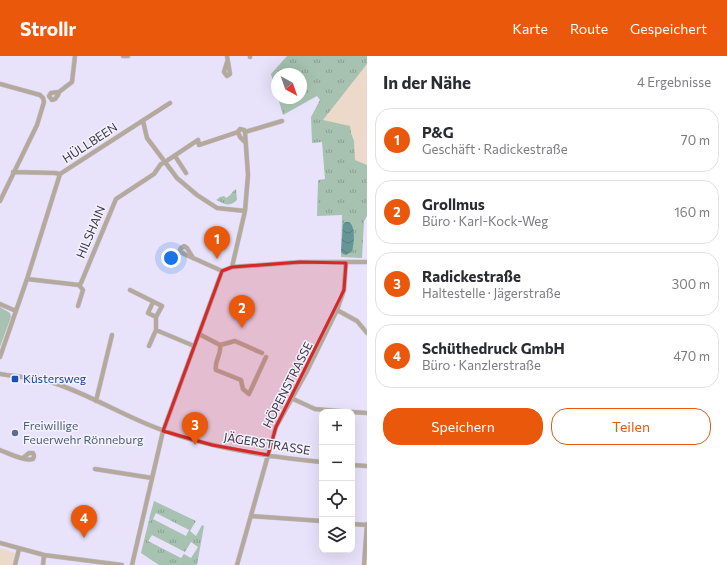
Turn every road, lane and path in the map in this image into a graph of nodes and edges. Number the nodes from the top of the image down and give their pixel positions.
1 (75, 56) edge
2 (123, 56) edge
3 (128, 56) edge
4 (227, 56) edge
5 (227, 62) dead end
6 (0, 84) edge
7 (59, 92) dead end
8 (170, 103) dead end
9 (143, 121) junction
10 (282, 121) dead end
11 (238, 132) junction
12 (245, 132) junction
13 (245, 142) junction
14 (175, 156) junction
15 (167, 161) junction
16 (13, 172) junction
17 (186, 172) dead end
18 (60, 174) junction
19 (0, 201) edge
20 (245, 212) junction
21 (193, 258) dead end
22 (367, 262) edge
23 (346, 263) junction
24 (232, 266) junction
25 (222, 271) junction
26 (27, 279) junction
27 (79, 286) junction
28 (130, 290) dead end
29 (153, 302) junction
30 (0, 304) edge
31 (78, 306) dead end
32 (337, 310) junction
33 (16, 311) junction
34 (156, 317) junction
35 (156, 330) junction
36 (367, 332) edge
37 (199, 334) junction
38 (112, 335) dead end
39 (220, 345) junction
40 (149, 346) dead end
41 (194, 346) junction
42 (262, 353) dead end
43 (0, 357) edge
44 (266, 357) dead end
45 (0, 374) edge
46 (291, 398) junction
47 (96, 401) junction
48 (319, 409) edge
49 (355, 412) edge
50 (367, 413) edge
51 (163, 431) junction
52 (0, 450) edge
53 (268, 455) junction
54 (23, 458) dead end
55 (319, 462) edge
56 (355, 465) edge
57 (367, 466) edge
58 (95, 469) dead end
59 (152, 478) junction
60 (252, 516) junction
61 (319, 521) edge
62 (355, 524) edge
63 (367, 524) edge
64 (0, 543) edge
65 (19, 549) junction
66 (44, 555) junction
67 (15, 565) edge
68 (43, 565) edge
69 (122, 565) edge
70 (132, 565) edge
71 (237, 565) edge
72 (364, 565) edge

1 - 7 street
2 - 3 street
4 - 5 street
6 - 16 street
8 - 9 street, HÜLLBEEN
9 - 15 street
9 - 18 street, HÜLLBEEN
10 - 12 street
11 - 12 street
11 - 13 street
11 - 14 street, HILSHAIN
12 - 13 street
13 - 20 street
14 - 15 street, HILSHAIN
14 - 17 street
15 - 20 street
15 - 27 street, HILSHAIN
16 - 18 street, HÜLLBEEN
16 - 19 street
18 - 26 street
20 - 24 street
21 - 25 street
22 - 23 street
23 - 24 street
23 - 32 street, HÖPENSTRASSE
24 - 25 street
25 - 37 street
26 - 27 street
26 - 33 street
27 - 31 street, HILSHAIN
28 - 29 street
29 - 34 street
29 - 34 street
30 - 33 street
32 - 36 street
32 - 46 street, HÖPENSTRASSE
33 - 43 street
34 - 35 street
35 - 40 street
35 - 41 street
37 - 39 street
37 - 41 street
38 - 47 street
39 - 42 street
39 - 44 street
41 - 51 street
45 - 47 street, JÄGERSTRASSE
46 - 48 street
46 - 53 street, HÖPENSTRASSE
47 - 51 street, JÄGERSTRASSE
49 - 50 street
51 - 53 street, JÄGERSTRASSE
51 - 59 street
52 - 54 street
53 - 55 street, JÄGERSTRASSE
53 - 60 street, HÖPENSTRASSE
56 - 57 street
58 - 59 street
59 - 70 street
60 - 61 street
60 - 71 street, HÖPENSTRASSE
62 - 63 street
63 - 72 street
64 - 65 street
65 - 66 street
65 - 67 street
66 - 68 street
66 - 69 street

